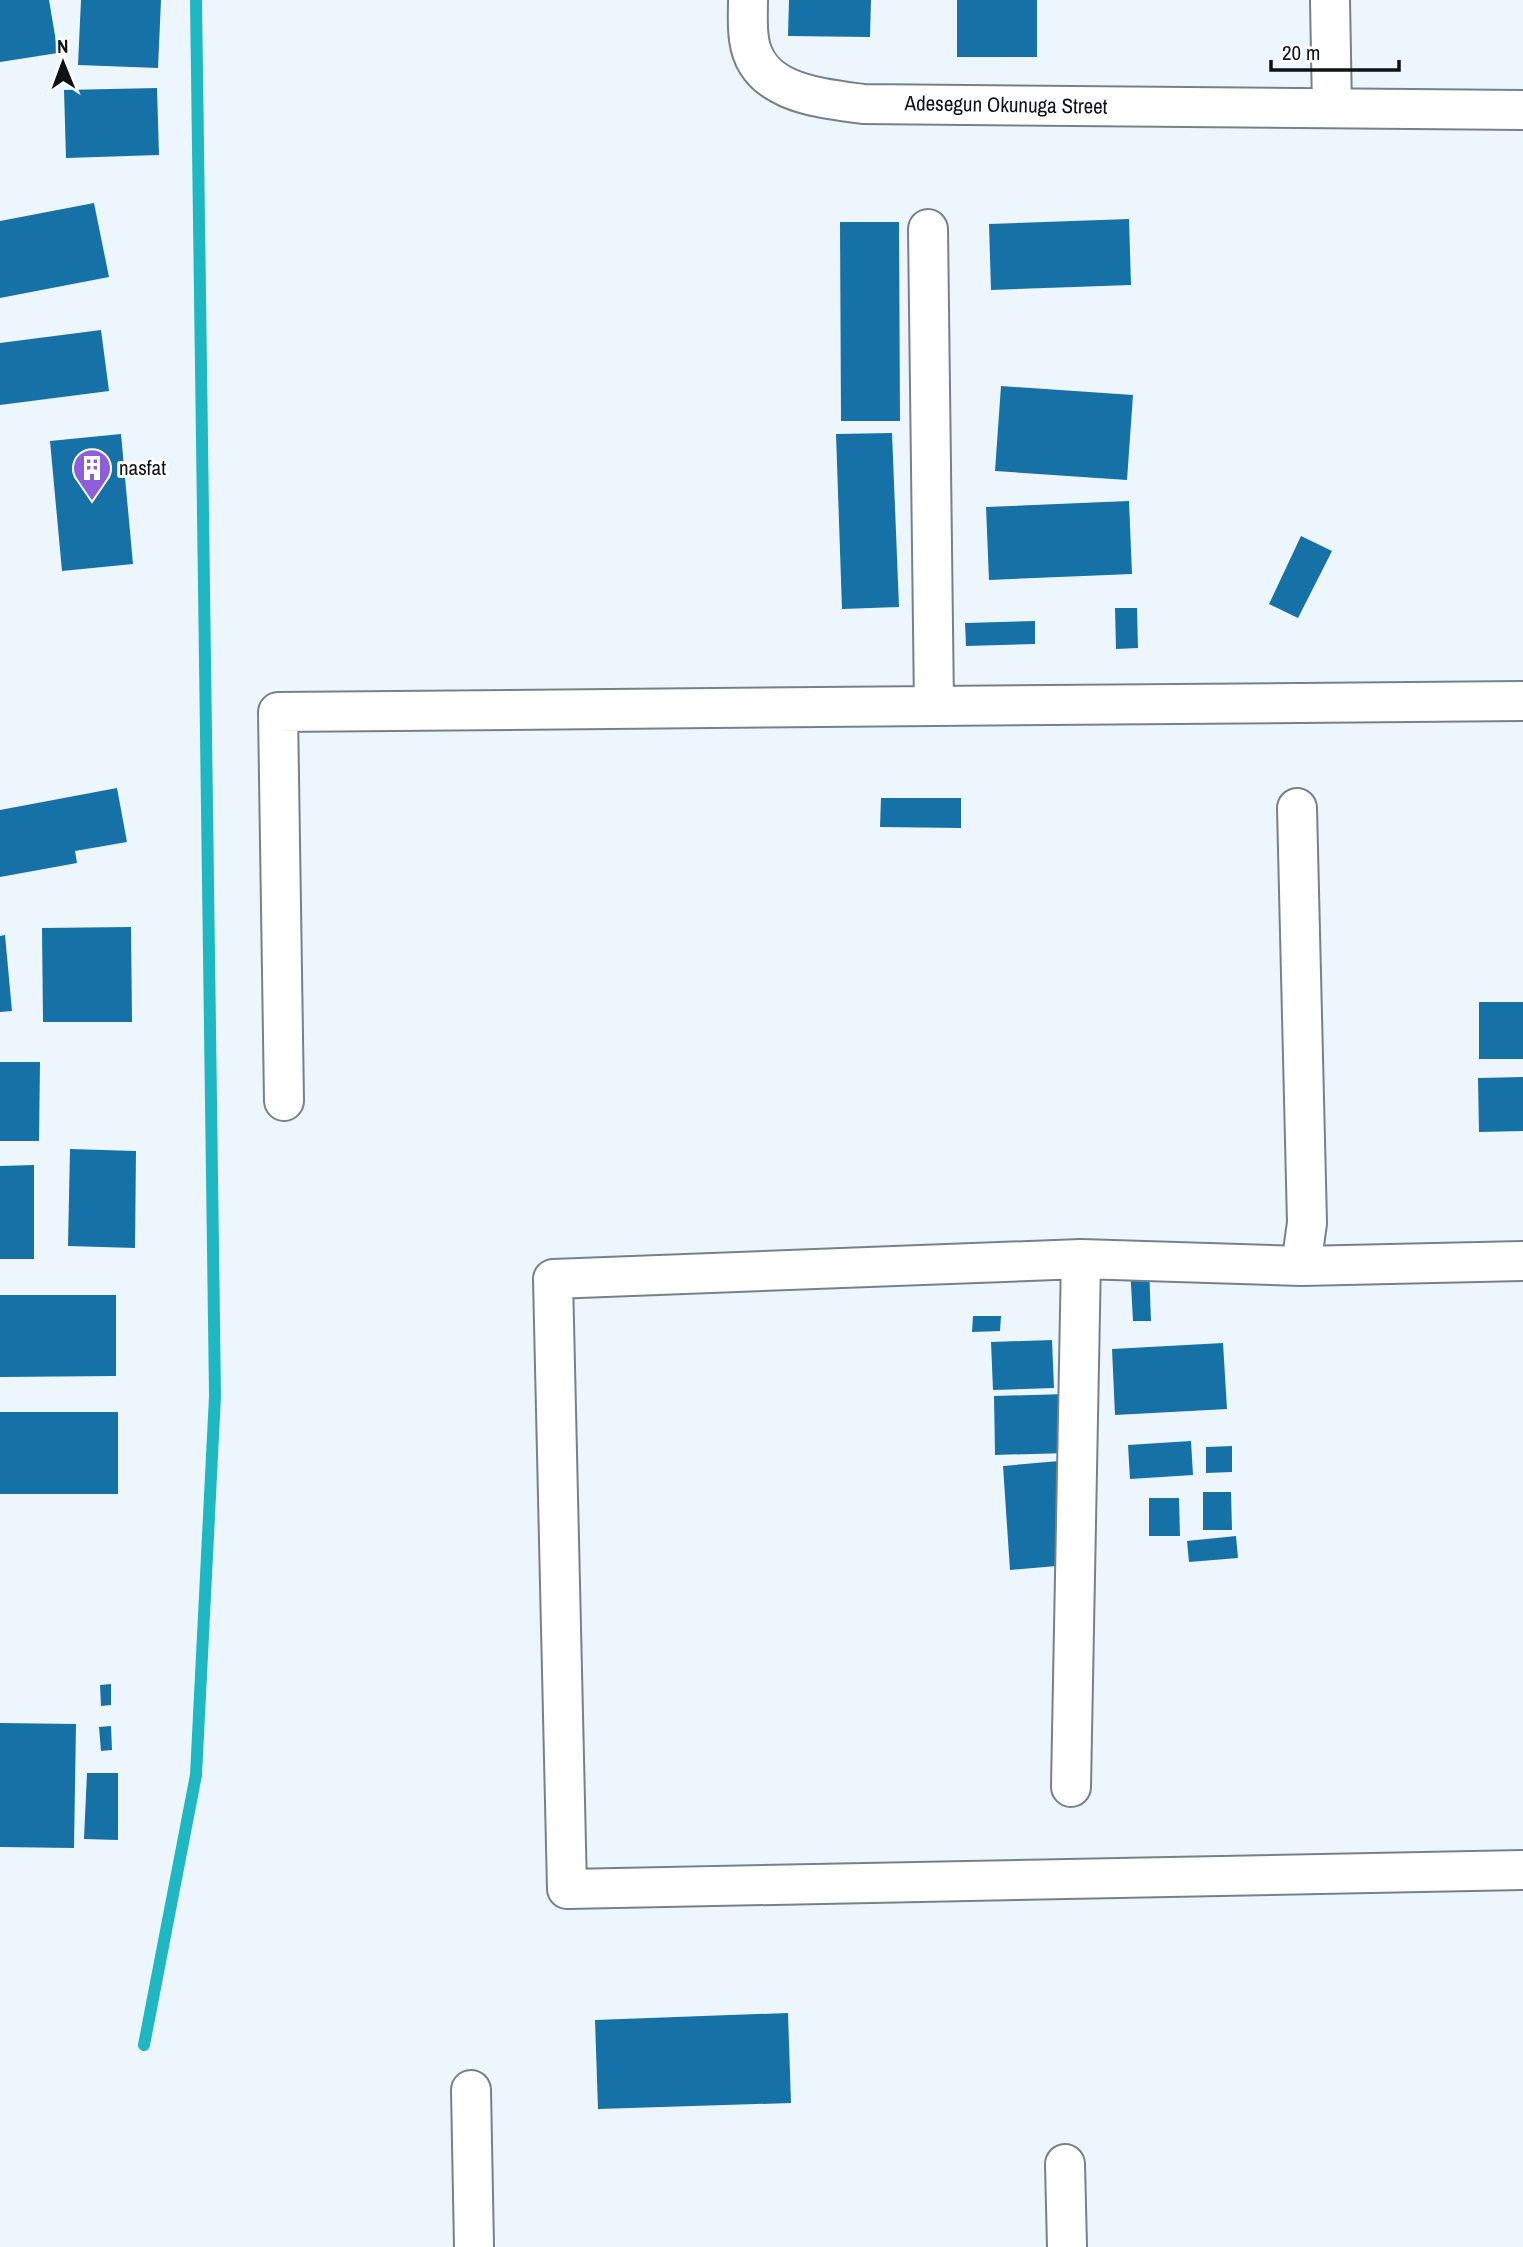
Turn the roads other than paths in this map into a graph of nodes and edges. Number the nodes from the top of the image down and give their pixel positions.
1 (748, 0) edge
2 (1330, 0) edge
3 (1332, 108) junction
4 (1523, 110) edge
5 (928, 229) dead end
6 (1523, 701) edge
7 (934, 706) junction
8 (1297, 808) dead end
9 (284, 1101) dead end
10 (1081, 1259) junction
11 (1523, 1261) edge
12 (1301, 1266) junction
13 (1071, 1787) dead end
14 (1523, 1870) edge
15 (471, 2090) dead end
16 (1065, 2164) dead end
17 (474, 2247) edge
18 (1067, 2247) edge

1 - 3 street, Adesegun Okunuga Street
2 - 3 street
3 - 4 street, Adesegun Okunuga Street
5 - 7 street
6 - 7 street
7 - 9 street
8 - 12 street
10 - 12 street
10 - 13 street
10 - 14 street
11 - 12 street
15 - 17 street
16 - 18 street

